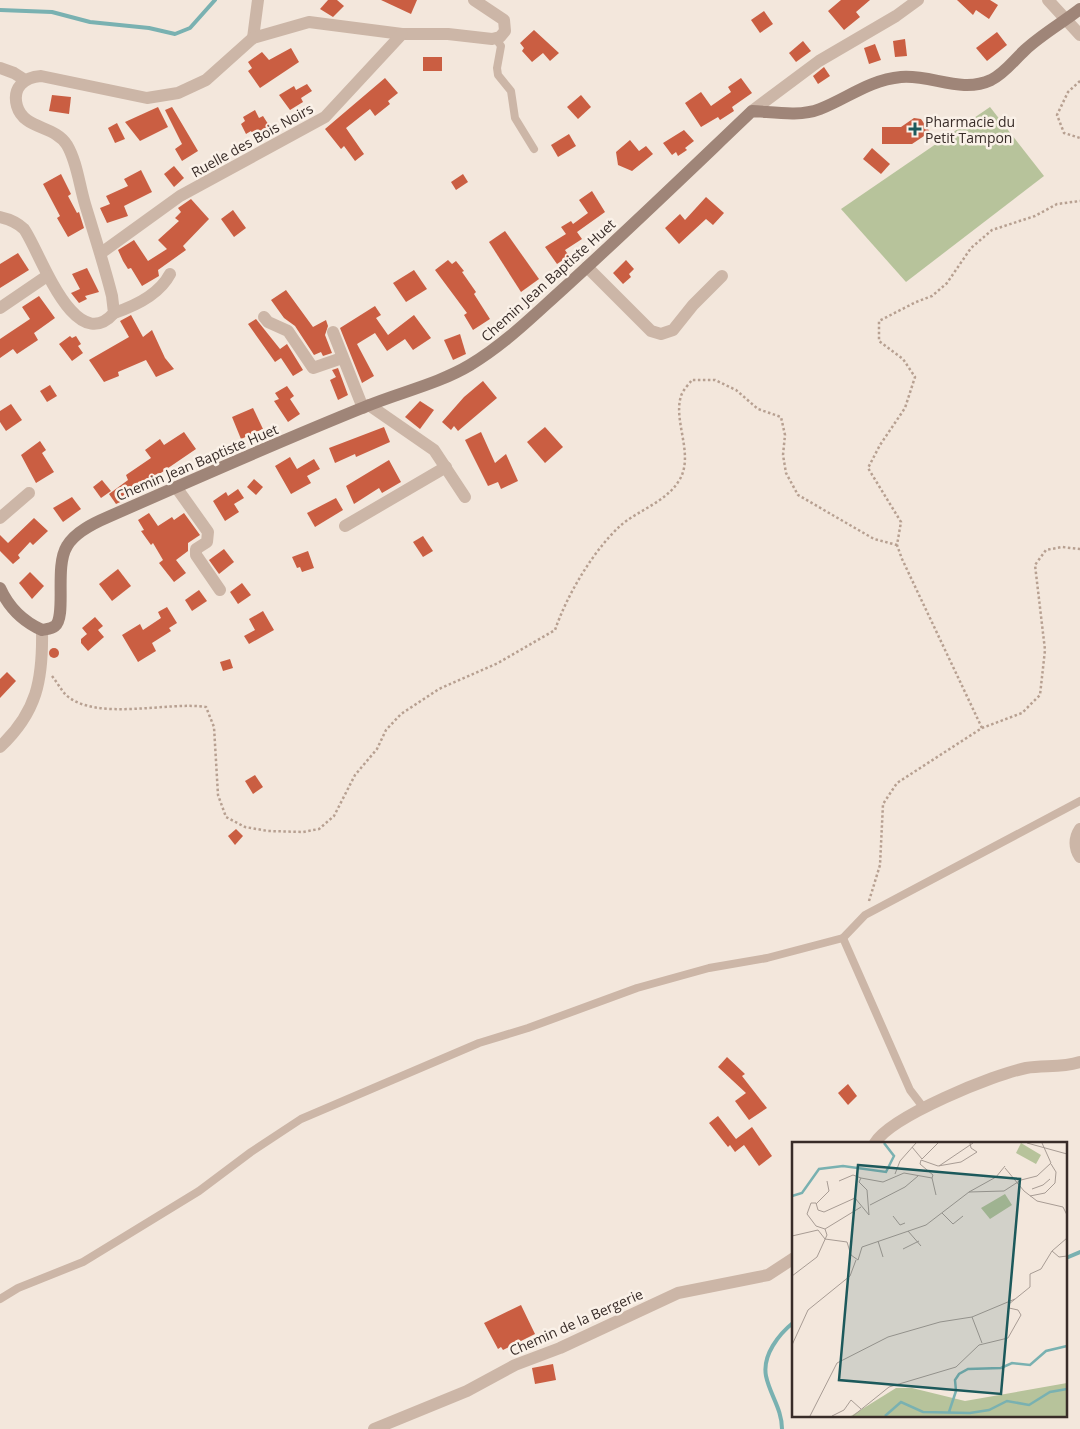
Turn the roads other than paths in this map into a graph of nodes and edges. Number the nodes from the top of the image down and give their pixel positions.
1 (258, 0) edge
2 (474, 0) edge
3 (918, 0) edge
4 (1048, 0) edge
5 (1080, 9) edge
6 (1066, 20) junction
7 (402, 34) junction
8 (1080, 35) edge
9 (253, 38) junction
10 (496, 39) junction
11 (0, 68) edge
12 (25, 80) junction
13 (752, 112) junction
14 (534, 149) dead end
15 (0, 217) edge
16 (101, 253) junction
17 (587, 267) junction
18 (170, 274) dead end
19 (47, 276) junction
20 (722, 276) dead end
21 (0, 308) edge
22 (114, 313) junction
23 (264, 317) dead end
24 (334, 332) dead end
25 (342, 358) junction
26 (366, 406) junction
27 (446, 467) junction
28 (176, 487) junction
29 (29, 493) dead end
30 (464, 497) dead end
31 (0, 518) edge
32 (345, 526) dead end
33 (0, 588) edge
34 (220, 590) dead end
35 (42, 630) junction
36 (0, 747) edge
37 (1080, 801) edge
38 (1080, 829) edge
39 (1080, 857) edge
40 (843, 938) junction
41 (1080, 1062) edge
42 (923, 1107) junction
43 (876, 1142) edge
44 (792, 1259) edge
45 (0, 1299) edge
46 (374, 1429) edge

1 - 9 street
2 - 10 street
3 - 13 street
4 - 6 street
5 - 6 street
6 - 8 street
6 - 13 street
7 - 9 street
7 - 10 street
7 - 16 street, Ruelle des Bois Noirs
9 - 12 street
10 - 14 lane
11 - 12 street
12 - 16 street
13 - 17 street, Chemin Jean Baptiste Huet
15 - 19 street
16 - 22 street
17 - 20 street
17 - 26 street, Chemin Jean Baptiste Huet
18 - 22 street
19 - 21 street
19 - 22 street
23 - 25 street
24 - 25 street
25 - 26 street
26 - 27 street
26 - 28 street, Chemin Jean Baptiste Huet
27 - 30 street
27 - 32 street
28 - 34 street
28 - 35 street, Chemin Jean Baptiste Huet
29 - 31 street
33 - 35 street
35 - 36 street
37 - 40 lane
38 - 39 street
40 - 42 lane
40 - 45 lane
41 - 42 street
42 - 43 street
44 - 46 street, Chemin de la Bergerie

